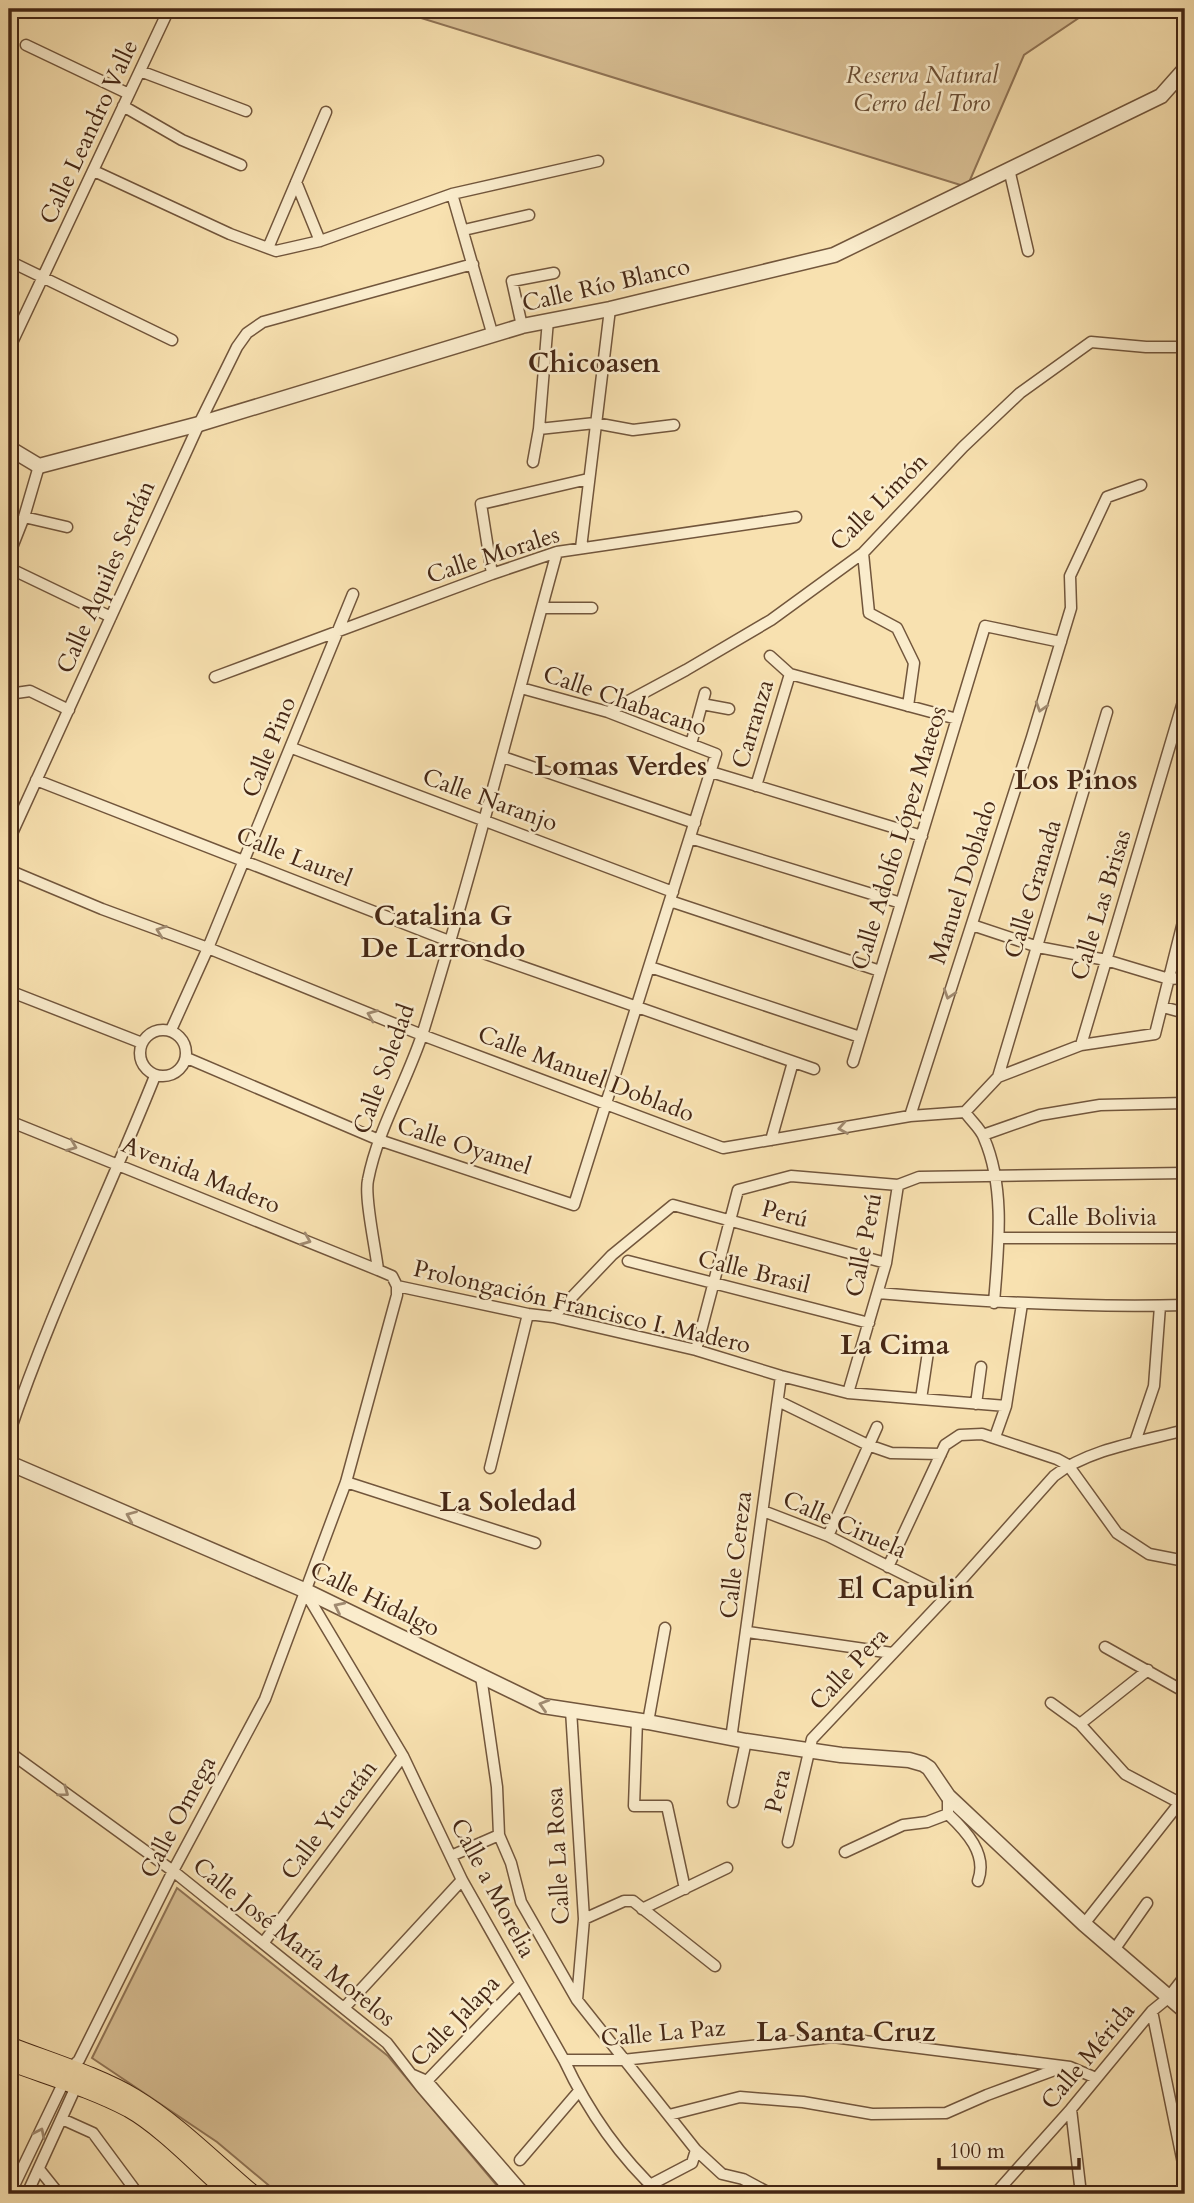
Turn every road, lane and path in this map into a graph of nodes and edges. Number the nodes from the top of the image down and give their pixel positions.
1 (169, 9) edge
2 (26, 45) dead end
3 (1185, 69) edge
4 (140, 71) junction
5 (129, 94) junction
6 (123, 106) junction
7 (246, 111) dead end
8 (326, 112) dead end
9 (598, 161) dead end
10 (241, 165) dead end
11 (1009, 169) junction
12 (94, 171) junction
13 (296, 182) junction
14 (452, 194) junction
15 (529, 215) dead end
16 (464, 230) junction
17 (320, 241) junction
18 (268, 248) junction
19 (1028, 251) dead end
20 (9, 261) edge
21 (473, 264) junction
22 (554, 274) dead end
23 (44, 278) junction
24 (610, 309) junction
25 (548, 320) junction
26 (522, 326) junction
27 (493, 336) junction
28 (172, 340) dead end
29 (1185, 347) edge
30 (9, 349) edge
31 (595, 423) junction
32 (199, 424) junction
33 (674, 425) dead end
34 (539, 429) junction
35 (9, 448) edge
36 (533, 462) dead end
37 (39, 466) junction
38 (588, 479) junction
39 (1141, 485) dead end
40 (24, 517) junction
41 (796, 517) dead end
42 (66, 527) dead end
43 (581, 548) junction
44 (557, 552) junction
45 (863, 553) junction
46 (9, 555) edge
47 (9, 568) edge
48 (492, 574) junction
49 (353, 594) dead end
50 (542, 608) junction
51 (592, 608) dead end
52 (111, 617) junction
53 (339, 632) junction
54 (1061, 642) junction
55 (770, 656) dead end
56 (790, 674) junction
57 (215, 677) dead end
58 (522, 688) junction
59 (9, 694) edge
60 (1185, 700) edge
61 (908, 706) junction
62 (729, 709) dead end
63 (69, 710) junction
64 (608, 712) junction
65 (1107, 712) dead end
66 (957, 719) junction
67 (691, 744) junction
68 (292, 748) junction
69 (503, 757) junction
70 (711, 772) junction
71 (36, 780) junction
72 (756, 786) junction
73 (482, 820) junction
74 (695, 823) junction
75 (922, 836) junction
76 (690, 838) junction
77 (9, 840) edge
78 (245, 860) junction
79 (9, 870) edge
80 (672, 897) junction
81 (901, 903) junction
82 (1185, 914) edge
83 (972, 925) junction
84 (449, 941) junction
85 (1038, 947) junction
86 (208, 948) junction
87 (1106, 960) junction
88 (650, 967) junction
89 (880, 971) junction
90 (1185, 978) edge
91 (1169, 979) junction
92 (9, 991) edge
93 (637, 1007) junction
94 (1163, 1007) junction
95 (1185, 1013) edge
96 (171, 1030) junction
97 (422, 1035) junction
98 (860, 1037) junction
99 (142, 1042) junction
100 (1081, 1045) junction
101 (187, 1058) junction
102 (793, 1062) junction
103 (853, 1062) dead end
104 (814, 1069) dead end
105 (155, 1076) junction
106 (998, 1077) junction
107 (1185, 1103) edge
108 (606, 1104) junction
109 (967, 1114) junction
110 (910, 1116) junction
111 (9, 1121) edge
112 (981, 1133) junction
113 (379, 1140) junction
114 (771, 1140) junction
115 (120, 1165) junction
116 (1185, 1173) edge
117 (995, 1175) junction
118 (898, 1185) junction
119 (731, 1222) junction
120 (999, 1238) junction
121 (1185, 1238) edge
122 (628, 1261) dead end
123 (886, 1264) junction
124 (378, 1270) junction
125 (714, 1284) junction
126 (397, 1286) junction
127 (878, 1293) junction
128 (994, 1303) junction
129 (1022, 1304) junction
130 (1185, 1305) edge
131 (1160, 1306) junction
132 (528, 1314) junction
133 (553, 1317) junction
134 (869, 1323) junction
135 (696, 1350) junction
136 (928, 1352) dead end
137 (981, 1367) dead end
138 (781, 1376) junction
139 (848, 1393) junction
140 (921, 1399) junction
141 (778, 1401) junction
142 (976, 1404) junction
143 (1006, 1406) junction
144 (877, 1427) dead end
145 (1185, 1430) edge
146 (9, 1434) edge
147 (995, 1437) junction
148 (1135, 1442) junction
149 (868, 1445) junction
150 (941, 1454) junction
151 (9, 1463) edge
152 (1068, 1465) junction
153 (490, 1468) dead end
154 (346, 1482) junction
155 (763, 1511) junction
156 (828, 1536) junction
157 (535, 1543) dead end
158 (1185, 1561) edge
159 (888, 1567) junction
160 (304, 1590) junction
161 (947, 1596) junction
162 (666, 1628) dead end
163 (748, 1632) junction
164 (1105, 1647) dead end
165 (892, 1653) junction
166 (1148, 1671) junction
167 (481, 1676) junction
168 (1185, 1692) edge
169 (1051, 1703) dead end
170 (571, 1710) junction
171 (642, 1721) junction
172 (1080, 1724) junction
173 (739, 1740) junction
174 (809, 1750) junction
175 (12, 1754) edge
176 (403, 1756) junction
177 (9, 1767) edge
178 (948, 1796) junction
179 (1183, 1800) edge
180 (733, 1802) dead end
181 (948, 1814) junction
182 (499, 1835) junction
183 (788, 1842) dead end
184 (845, 1852) dead end
185 (451, 1856) junction
186 (727, 1868) dead end
187 (173, 1871) junction
188 (462, 1880) junction
189 (978, 1881) dead end
190 (685, 1889) junction
191 (1147, 1903) dead end
192 (638, 1905) junction
193 (584, 1919) junction
194 (1084, 1924) junction
195 (264, 1942) junction
196 (1114, 1950) junction
197 (715, 1966) dead end
198 (1185, 1976) edge
199 (520, 1984) junction
200 (1168, 1998) junction
201 (577, 2000) junction
202 (344, 2008) junction
203 (1152, 2011) junction
204 (1185, 2011) edge
205 (9, 2046) edge
206 (564, 2060) junction
207 (623, 2060) junction
208 (9, 2062) edge
209 (1070, 2067) junction
210 (74, 2074) junction
211 (1096, 2078) junction
212 (424, 2084) junction
213 (579, 2091) junction
214 (1071, 2109) junction
215 (669, 2115) junction
216 (62, 2119) junction
217 (696, 2150) junction
218 (520, 2160) dead end
219 (39, 2169) junction
220 (1185, 2173) edge
221 (650, 2185) junction
222 (10, 2194) edge
223 (27, 2194) edge
224 (60, 2194) edge
225 (138, 2194) edge
226 (231, 2194) edge
227 (252, 2194) edge
228 (513, 2194) edge
229 (525, 2194) edge
230 (641, 2194) edge
231 (660, 2194) edge
232 (771, 2194) edge
233 (995, 2194) edge
234 (1081, 2194) edge

1 - 4 street, Calle Leandro Valle
2 - 5 street
3 - 11 street, Calle Río Blanco
4 - 5 street, Calle Leandro Valle
4 - 7 street
5 - 6 street, Calle Leandro Valle
6 - 10 street
6 - 12 street, Calle Leandro Valle
8 - 13 street
9 - 14 street
11 - 19 street
11 - 24 street, Calle Río Blanco
12 - 18 street
12 - 23 street, Calle Leandro Valle
13 - 17 street
13 - 18 street
14 - 16 street
14 - 17 street
15 - 16 street
16 - 21 street
17 - 18 street
20 - 23 street
21 - 27 street
21 - 32 street, Calle Aquiles Serdán
22 - 26 street
23 - 28 street
23 - 30 street, Calle Leandro Valle
24 - 25 street, Calle Río Blanco
24 - 31 street
25 - 26 street, Calle Río Blanco
25 - 34 street
26 - 27 street, Calle Río Blanco
27 - 32 street, Calle Río Blanco
29 - 45 street, Calle Limón
31 - 33 street
31 - 34 street
31 - 38 street
32 - 37 street, Calle Río Blanco
32 - 52 street, Calle Aquiles Serdán
34 - 36 street
35 - 37 street
37 - 40 street
38 - 43 street
38 - 48 street
39 - 54 street, Manuel Doblado
40 - 42 street
40 - 46 street
41 - 43 street, Calle Morales
43 - 44 street, Calle Morales
44 - 48 street, Calle Morales
44 - 50 street, Calle Soledad
45 - 61 street
45 - 64 street, Calle Limón
47 - 52 street
48 - 53 street, Calle Morales
49 - 53 street, Calle Pino
50 - 51 street
50 - 58 street, Calle Soledad
52 - 63 street, Calle Aquiles Serdán
53 - 57 street, Calle Morales
53 - 68 street, Calle Pino
54 - 66 street, Calle Adolfo López Mateos
54 -> 83 street, Manuel Doblado
55 - 56 street
56 - 61 street
56 - 72 street, Carranza
58 - 64 street, Calle Chabacano
58 - 69 street, Calle Soledad
59 - 63 street
60 - 87 street, Calle Las Brisas
61 - 66 street
62 - 67 street
63 - 71 street, Calle Aquiles Serdán
64 - 67 street, Calle Chabacano
65 - 85 street, Calle Granada
66 - 75 street, Calle Adolfo López Mateos
67 - 70 street, Calle Chabacano
68 - 73 street, Calle Naranjo
68 - 78 street, Calle Pino
69 - 73 street, Calle Soledad
69 - 74 street
70 - 72 street
70 - 74 street
71 - 77 street, Calle Aquiles Serdán
71 - 78 street, Calle Laurel
72 - 75 street
73 - 80 street, Calle Naranjo
73 - 84 street, Calle Soledad
74 - 76 street
75 - 81 street, Calle Adolfo López Mateos
76 - 80 street
76 - 81 street
78 - 84 street, Calle Laurel
78 - 86 street, Calle Pino
86 -> 79 street, Calle Manuel Doblado
80 - 88 street
80 - 89 street, Calle Naranjo
81 - 89 street, Calle Adolfo López Mateos
82 - 91 street
83 - 85 street
83 -> 110 street, Manuel Doblado
84 - 93 street, Calle Laurel
84 - 97 street, Calle Soledad
85 - 87 street
85 - 106 street, Calle Granada
86 - 96 street, Calle Pino
97 -> 86 street, Calle Manuel Doblado
87 - 91 street
87 - 100 street, Calle Las Brisas
88 - 93 street
88 - 98 street
89 - 98 street, Calle Adolfo López Mateos
90 - 91 street
91 - 94 street
92 - 99 street
93 - 102 street, Calle Laurel
93 - 108 street
94 - 95 street
94 - 100 street
96 - 99 street
96 - 101 street
97 - 108 street, Calle Manuel Doblado
97 - 113 street, Calle Soledad
98 - 103 street, Calle Adolfo López Mateos
99 - 105 street
100 - 106 street
101 - 105 street
101 - 113 street, Calle Oyamel
102 - 104 street, Calle Laurel
102 - 114 street
105 - 115 street
106 - 109 street
107 - 112 street
108 - 113 street, Calle Oyamel
108 - 114 street, Calle Manuel Doblado
109 - 110 street, Calle Manuel Doblado
109 - 112 street
110 -> 114 street, Calle Manuel Doblado
111 -> 115 street, Avenida Madero
112 - 117 street
113 - 124 street, Calle Soledad
115 -> 124 street, Avenida Madero
115 - 146 street
116 - 117 street
117 - 118 street
117 - 120 street
118 - 119 street
118 - 123 street, Calle Perú
119 - 123 street, Perú
119 - 125 street
119 - 133 street, Perú
120 - 121 street, Calle Bolivia
120 - 128 street
122 - 125 street, Calle Brasil
123 - 127 street, Calle Perú
124 - 126 street
125 - 134 street, Calle Brasil
125 - 135 street
126 - 132 street, Prolongación Francisco I. Madero
126 - 154 street
127 - 128 street
127 - 134 street, Calle Perú
128 - 129 street
129 - 131 street
129 - 143 street
130 - 131 street
131 - 148 street
132 - 133 street, Prolongación Francisco I. Madero
132 - 153 street
133 - 135 street, Prolongación Francisco I. Madero
134 - 139 street, Calle Perú
135 - 138 street, Prolongación Francisco I. Madero
136 - 140 street
137 - 142 street
138 - 139 street, Prolongación Francisco I. Madero
138 - 141 street, Calle Cereza
139 - 140 street, Prolongación Francisco I. Madero
140 - 142 street, Prolongación Francisco I. Madero
141 - 149 street
141 - 155 street, Calle Cereza
142 - 143 street, Prolongación Francisco I. Madero
143 - 147 street
144 - 149 street
145 - 148 street
147 - 150 street
147 - 152 street
148 - 152 street
149 - 150 street
149 - 156 street
150 - 159 street
160 -> 151 street, Calle Hidalgo
152 - 158 street
152 - 161 street, Calle Pera
154 - 157 street
154 - 160 street
155 - 156 street, Calle Ciruela
155 - 163 street, Calle Cereza
156 - 159 street, Calle Ciruela
159 - 161 street, Calle Ciruela
167 -> 160 street, Calle Hidalgo
160 - 176 street, Calle a Morelia
160 - 187 street, Calle Omega
161 - 165 street, Calle Pera
162 - 171 street
163 - 165 street
163 - 173 street, Calle Cereza
164 - 166 street
165 - 174 street, Calle Pera
166 - 168 street
166 - 172 street
170 -> 167 street, Calle Hidalgo
167 - 182 street
169 - 172 street
170 - 171 street, Calle Hidalgo
170 - 193 street, Calle La Rosa
171 - 173 street, Calle Hidalgo
171 - 190 street
172 - 179 street
173 - 174 street, Calle Hidalgo
173 - 180 street, Calle Cereza
174 - 178 street, Calle Hidalgo
174 - 183 street, Pera
175 - 177 street
175 -> 187 street, Calle José María Morelos
176 - 185 street, Calle a Morelia
176 - 195 street, Calle Yucatán
178 - 181 street
178 - 194 street, Calle Hidalgo
179 - 194 street
181 - 184 street
181 - 189 street
182 - 185 street
182 - 201 street
185 - 188 street, Calle a Morelia
186 - 190 street
187 - 195 street, Calle José María Morelos
187 - 210 street, Calle Omega
188 - 199 street, Calle a Morelia
188 - 202 street
190 - 192 street
191 - 196 street
192 - 193 street
192 - 197 street
193 - 201 street, Calle La Rosa
194 - 196 street, Calle Hidalgo
195 - 202 street, Calle José María Morelos
196 - 200 street, Calle Hidalgo
198 - 200 street, Calle Mérida
199 - 206 street, Calle a Morelia
199 - 212 street, Calle Jalapa
200 - 203 street, Calle Mérida
200 - 204 street, Calle Hidalgo
201 - 207 street
202 - 212 street, Calle José María Morelos
203 - 211 street, Calle Mérida
203 - 220 street
205 - 210 main road
206 - 207 street, Calle La Paz
206 - 213 street, Calle a Morelia
207 - 209 street, Calle La Paz
207 - 215 street
208 - 210 main road
209 - 211 street, Calle La Paz
209 - 215 street
210 - 216 street, Calle Omega
222 -> 210 street, Calle Omega
210 - 226 main road
210 - 227 main road
211 - 214 street, Calle Mérida
212 - 228 street, Calle José María Morelos
212 - 229 street, Calle José María Morelos
213 - 218 street
213 - 221 street, Calle a Morelia
214 - 233 street, Calle Mérida
214 - 234 street
215 - 217 street
216 - 219 street, Calle Omega
216 - 225 street
217 - 221 street
217 - 232 street
219 - 223 street, Calle Omega
219 - 224 street
221 - 230 street
221 - 231 street, Calle a Morelia

